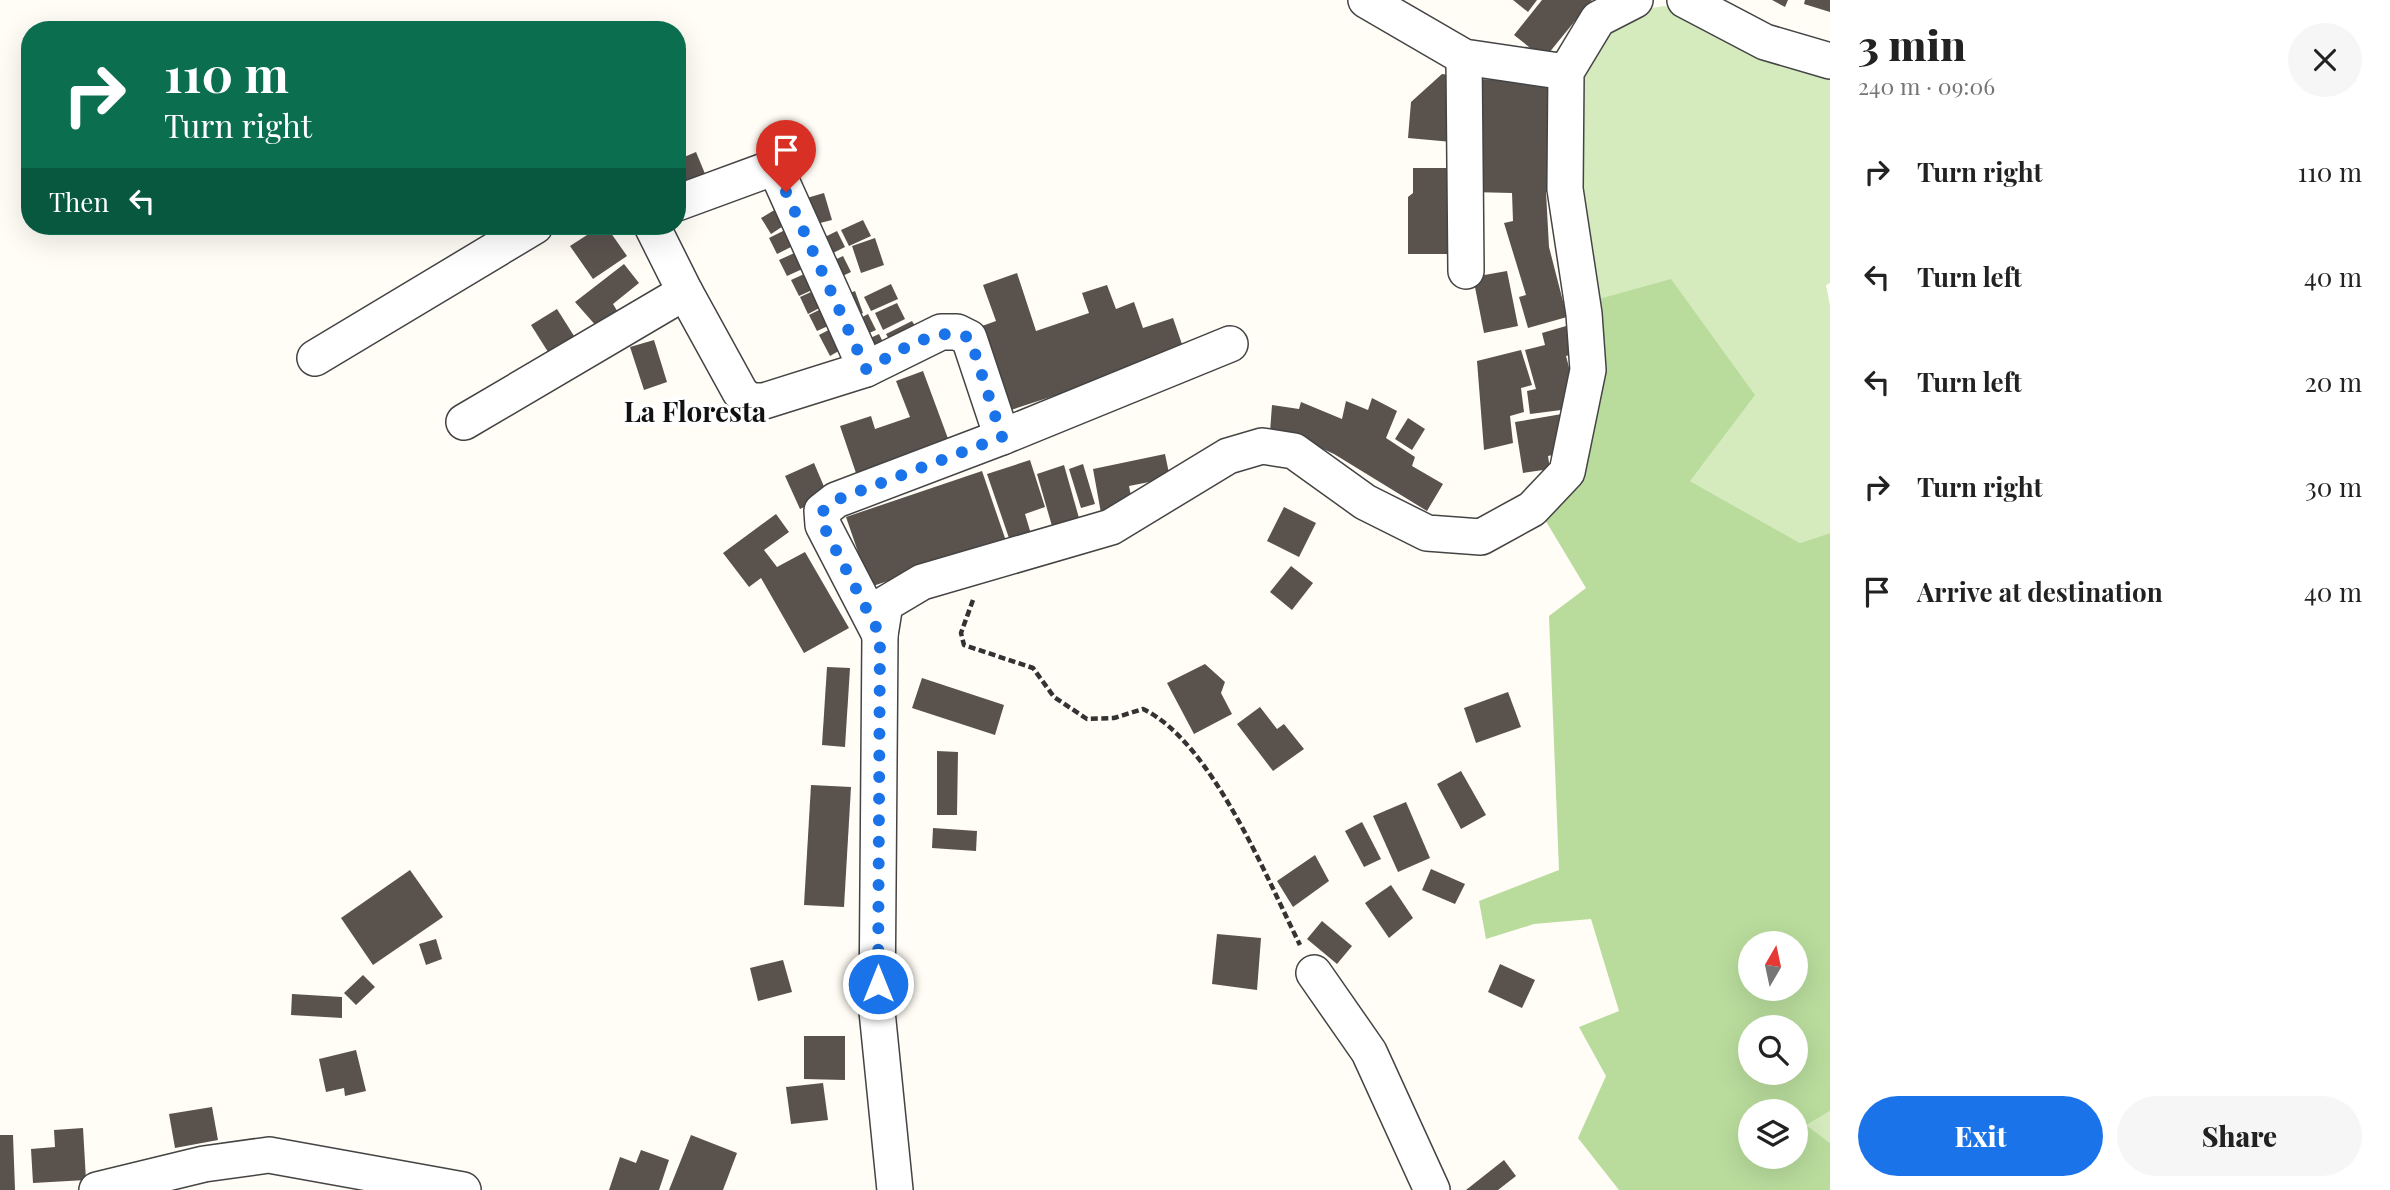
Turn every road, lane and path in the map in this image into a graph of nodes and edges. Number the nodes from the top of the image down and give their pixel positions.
1 (1366, 0) edge
2 (1635, 0) edge
3 (1685, 0) edge
4 (1724, 11) edge
5 (1464, 57) junction
6 (1830, 61) edge
7 (1566, 72) junction
8 (686, 199) edge
9 (520, 235) edge
10 (656, 235) edge
11 (1466, 271) dead end
12 (685, 292) junction
13 (1230, 344) dead end
14 (314, 358) dead end
15 (866, 369) junction
16 (464, 422) dead end
17 (1002, 437) junction
18 (980, 565) junction
19 (880, 635) junction
20 (1314, 973) joint
21 (97, 1190) edge
22 (463, 1190) edge
23 (895, 1190) edge
24 (1432, 1190) edge

1 - 5 street
2 - 7 street
3 - 4 street
4 - 6 street
5 - 7 street
5 - 11 street
7 - 18 street
8 - 15 street
9 - 14 street
10 - 12 street
12 - 15 street
12 - 16 street
13 - 17 street
15 - 17 street
17 - 19 street
18 - 19 street
18 - 20 path
19 - 23 street
20 - 24 street
21 - 22 street

